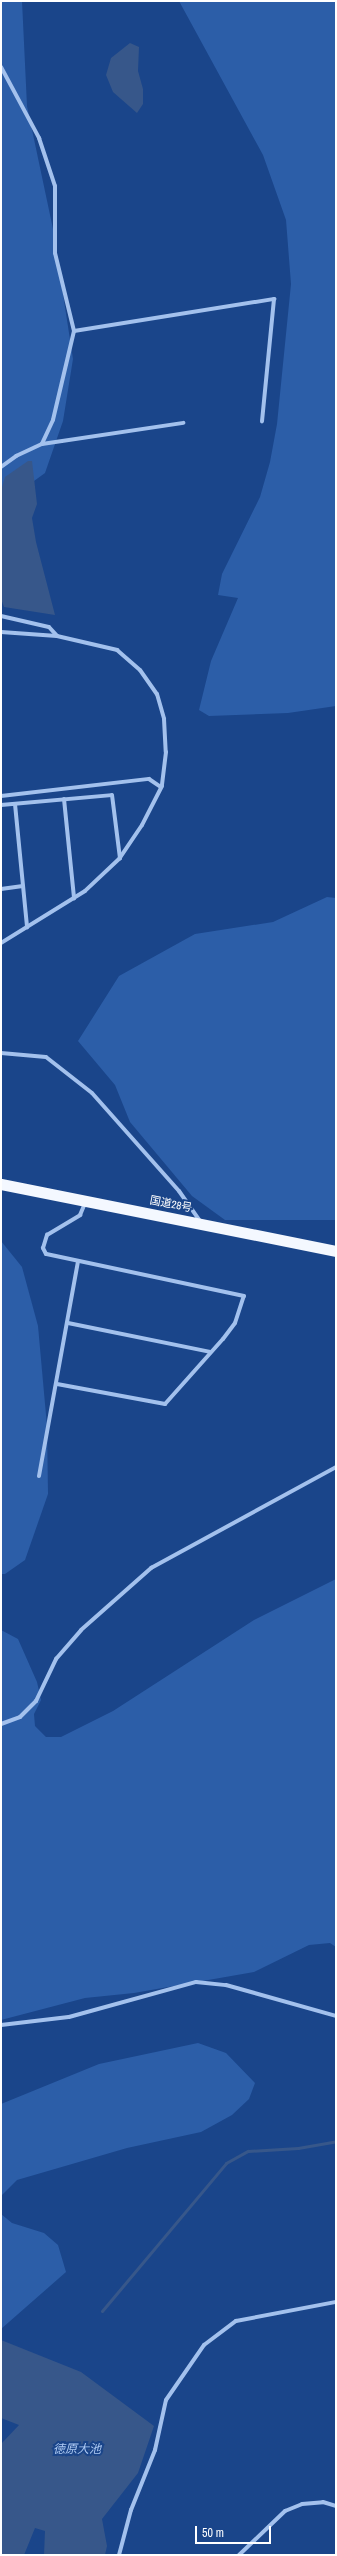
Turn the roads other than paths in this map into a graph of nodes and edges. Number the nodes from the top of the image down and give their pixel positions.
1 (1, 67) edge
2 (74, 330) junction
3 (262, 421) dead end
4 (183, 423) dead end
5 (42, 444) junction
6 (1, 467) edge
7 (1, 616) edge
8 (1, 632) edge
9 (57, 636) junction
10 (161, 787) junction
11 (1, 796) edge
12 (64, 800) junction
13 (15, 804) junction
14 (1, 805) edge
15 (120, 858) junction
16 (23, 886) junction
17 (1, 889) edge
18 (74, 898) junction
19 (27, 927) junction
20 (1, 943) edge
21 (1, 1053) edge
22 (1, 1184) edge
23 (86, 1201) junction
24 (203, 1224) junction
25 (336, 1252) edge
26 (78, 1262) junction
27 (68, 1323) junction
28 (210, 1352) junction
29 (57, 1384) junction
30 (336, 1467) edge
31 (39, 1476) dead end
32 (1, 1724) edge
33 (336, 2016) edge
34 (1, 2025) edge
35 (336, 2302) edge
36 (336, 2506) edge
37 (119, 2555) edge
38 (239, 2555) edge

1 - 2 street
2 - 3 street
2 - 5 street
4 - 5 street
5 - 6 street
7 - 9 street
8 - 9 street
9 - 10 street
10 - 11 street
10 - 15 street
12 - 13 street
12 - 15 street
12 - 18 street
13 - 14 street
13 - 16 street
15 - 18 street
16 - 17 street
16 - 19 street
18 - 19 street
19 - 20 street
21 - 24 street
22 - 23 highway, 国道28号
23 - 24 highway, 国道28号
23 - 26 street
24 - 25 highway, 国道28号
26 - 27 street
26 - 28 street
27 - 28 street
27 - 29 street
28 - 29 street
29 - 31 street
30 - 32 street
33 - 34 street
35 - 37 street
36 - 38 street

